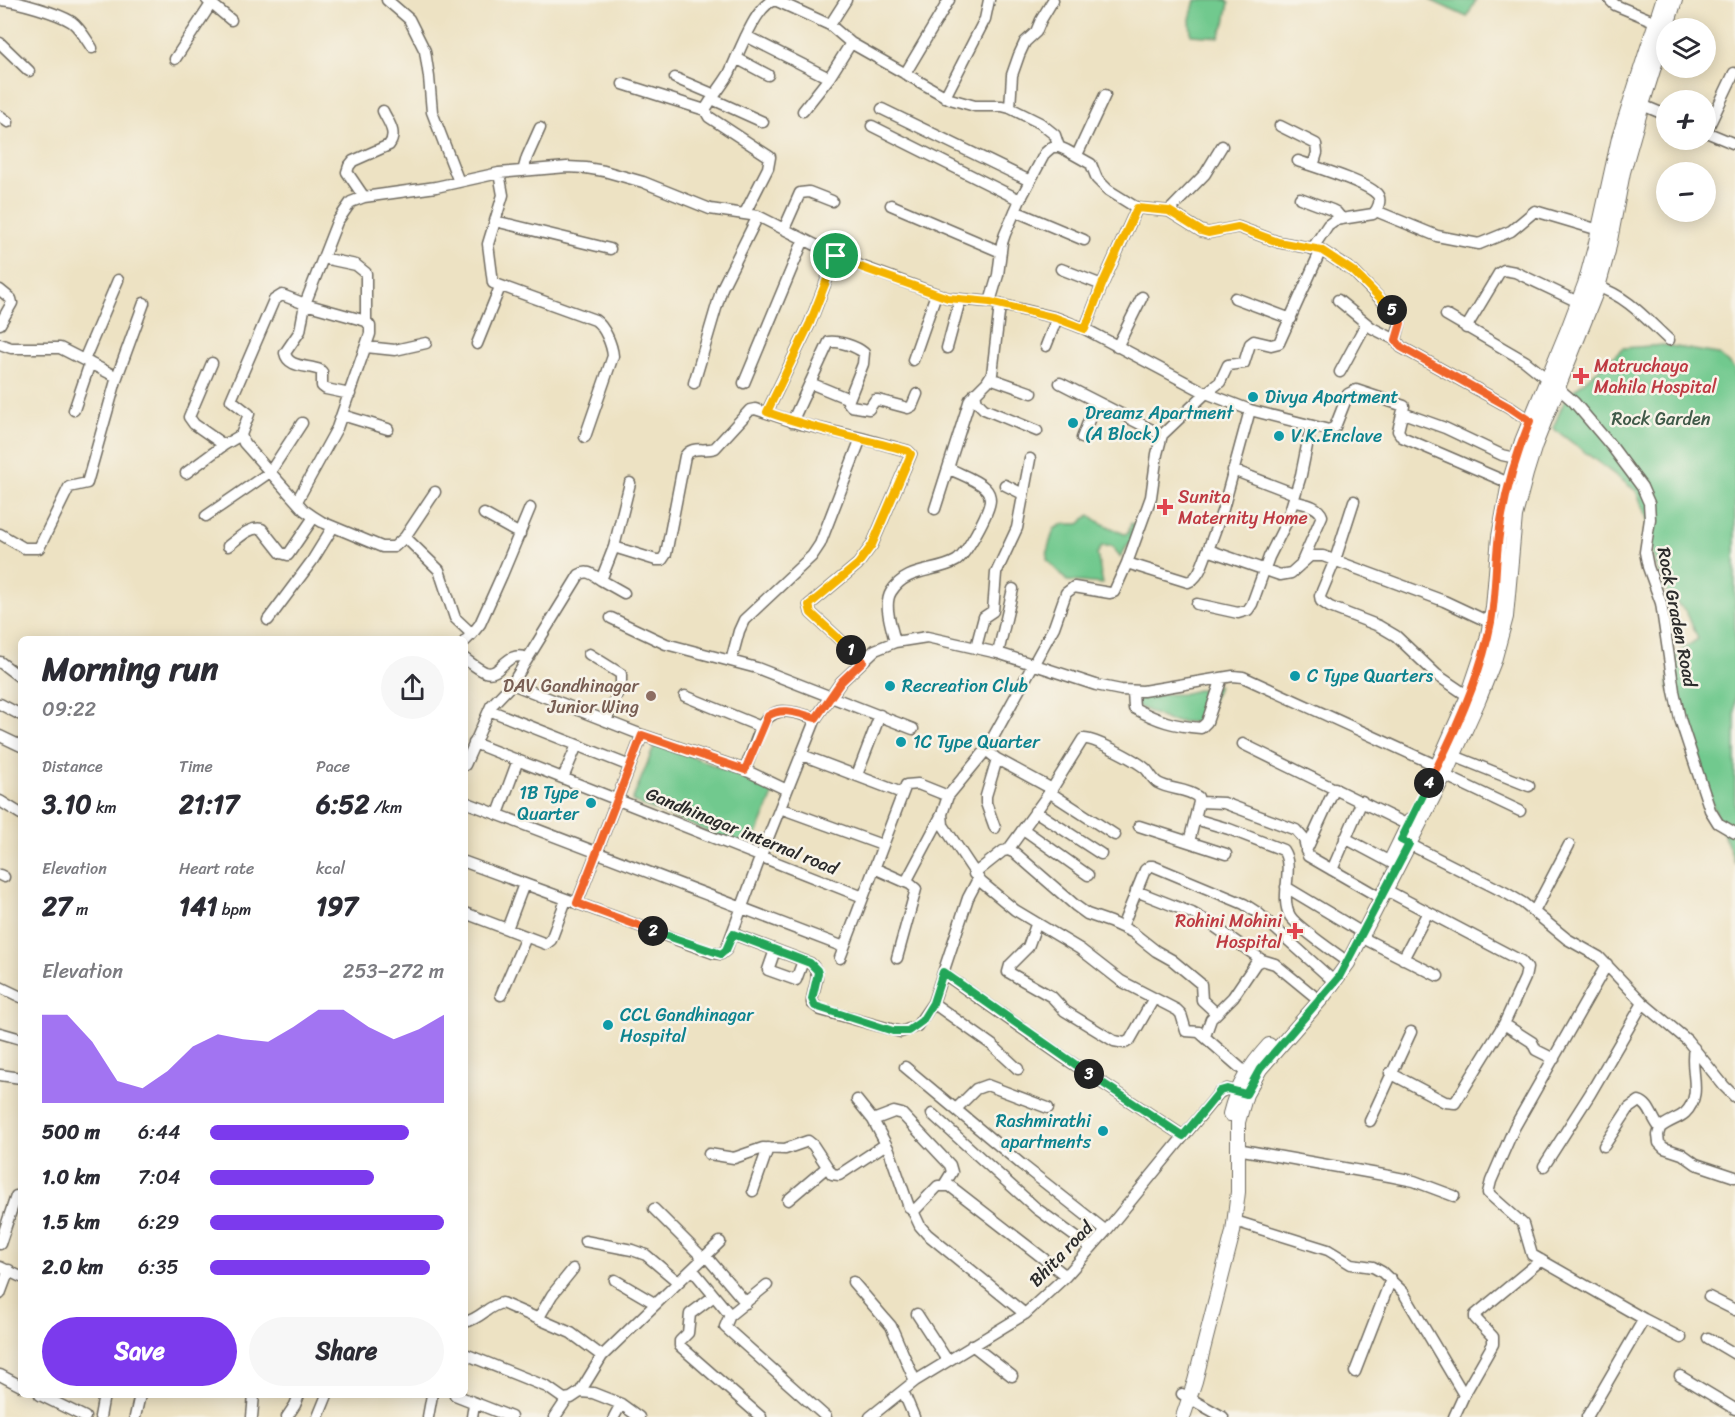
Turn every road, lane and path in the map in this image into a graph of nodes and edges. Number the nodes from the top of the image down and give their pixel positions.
1 (0, 0) edge
2 (387, 0) edge
3 (846, 0) edge
4 (949, 0) edge
5 (989, 0) edge
6 (1053, 0) edge
7 (1610, 0) edge
8 (778, 1) edge
9 (1664, 1) edge
10 (209, 2) edge
11 (1657, 18) edge
12 (231, 20) dead end
13 (1656, 21) joint
14 (830, 25) junction
15 (746, 36) junction
16 (0, 43) edge
17 (851, 43) junction
18 (92, 48) dead end
19 (736, 58) junction
20 (175, 59) dead end
21 (29, 71) dead end
22 (1734, 73) edge
23 (905, 74) junction
24 (768, 75) dead end
25 (675, 78) dead end
26 (829, 78) junction
27 (623, 84) dead end
28 (1105, 95) dead end
29 (713, 97) junction
30 (945, 97) junction
31 (1642, 105) junction
32 (1010, 108) junction
33 (882, 109) dead end
34 (705, 110) junction
35 (382, 111) dead end
36 (803, 111) dead end
37 (1656, 111) edge
38 (1716, 111) edge
39 (763, 122) dead end
40 (872, 126) dead end
41 (1280, 126) dead end
42 (540, 128) dead end
43 (1716, 136) edge
44 (1735, 144) edge
45 (1222, 146) dead end
46 (1059, 147) junction
47 (1077, 155) junction
48 (1298, 161) dead end
49 (1313, 166) junction
50 (523, 171) junction
51 (499, 173) junction
52 (1030, 181) junction
53 (459, 182) junction
54 (364, 197) junction
55 (1300, 198) dead end
56 (832, 201) dead end
57 (891, 205) dead end
58 (1017, 205) junction
59 (1137, 208) junction
60 (1169, 211) junction
61 (1376, 211) junction
62 (746, 213) junction
63 (758, 216) junction
64 (1341, 218) junction
65 (495, 220) junction
66 (784, 229) junction
67 (1599, 230) junction
68 (804, 239) junction
69 (1084, 240) dead end
70 (610, 249) dead end
71 (1317, 249) junction
72 (1001, 252) junction
73 (836, 256) junction
74 (323, 258) junction
75 (1061, 269) dead end
76 (118, 280) dead end
77 (1102, 285) junction
78 (500, 287) junction
79 (1598, 287) junction
80 (0, 290) edge
81 (936, 294) junction
82 (1142, 297) dead end
83 (1236, 298) dead end
84 (960, 300) junction
85 (1338, 300) dead end
86 (1578, 302) junction
87 (144, 303) dead end
88 (305, 304) junction
89 (995, 304) junction
90 (1446, 315) dead end
91 (1056, 318) junction
92 (1291, 319) junction
93 (366, 321) junction
94 (0, 324) edge
95 (1366, 324) junction
96 (1466, 328) junction
97 (1085, 329) junction
98 (1396, 340) junction
99 (1669, 340) dead end
100 (0, 344) edge
101 (426, 344) dead end
102 (477, 344) dead end
103 (1046, 346) dead end
104 (366, 347) junction
105 (1117, 347) junction
106 (947, 348) dead end
107 (912, 360) dead end
108 (87, 361) junction
109 (212, 363) dead end
110 (1340, 372) dead end
111 (117, 377) junction
112 (990, 378) junction
113 (694, 383) dead end
114 (744, 383) dead end
115 (810, 383) junction
116 (1060, 383) dead end
117 (1553, 383) junction
118 (975, 393) junction
119 (1032, 393) dead end
120 (1206, 393) junction
121 (350, 394) junction
122 (917, 394) dead end
123 (849, 399) junction
124 (1096, 402) junction
125 (74, 410) dead end
126 (1250, 410) junction
127 (767, 412) junction
128 (1403, 413) junction
129 (342, 416) junction
130 (1530, 421) junction
131 (792, 422) junction
132 (302, 423) dead end
133 (1311, 426) junction
134 (388, 429) dead end
135 (1037, 431) dead end
136 (241, 435) junction
137 (1162, 435) junction
138 (585, 437) dead end
139 (861, 438) junction
140 (1082, 438) dead end
141 (224, 445) junction
142 (1516, 458) junction
143 (1030, 459) dead end
144 (948, 468) junction
145 (1233, 470) junction
146 (270, 472) junction
147 (186, 473) dead end
148 (630, 483) dead end
149 (1509, 483) junction
150 (1005, 485) dead end
151 (435, 492) dead end
152 (1023, 494) junction
153 (1294, 497) junction
154 (297, 501) junction
155 (1354, 501) dead end
156 (530, 508) dead end
157 (935, 509) dead end
158 (484, 514) dead end
159 (206, 516) dead end
160 (314, 517) junction
161 (333, 527) junction
162 (0, 534) edge
163 (520, 534) junction
164 (405, 537) junction
165 (228, 546) dead end
166 (614, 548) junction
167 (1208, 550) junction
168 (1335, 560) junction
169 (1127, 563) junction
170 (1301, 564) junction
171 (1264, 570) junction
172 (601, 580) junction
173 (1013, 589) dead end
174 (624, 593) dead end
175 (1197, 604) dead end
176 (611, 618) dead end
177 (268, 620) dead end
178 (1491, 623) junction
179 (469, 637) edge
180 (895, 642) junction
181 (976, 647) junction
182 (998, 653) junction
183 (589, 654) dead end
184 (528, 658) junction
185 (468, 660) edge
186 (731, 661) junction
187 (863, 661) junction
188 (0, 662) edge
189 (1032, 663) junction
190 (18, 676) edge
191 (1222, 678) junction
192 (512, 684) junction
193 (1133, 691) junction
194 (685, 696) dead end
195 (1468, 696) junction
196 (830, 697) junction
197 (0, 704) edge
198 (489, 710) junction
199 (18, 713) edge
200 (880, 715) junction
201 (816, 718) junction
202 (606, 721) junction
203 (762, 727) junction
204 (913, 729) dead end
205 (642, 735) junction
206 (0, 736) edge
207 (474, 743) junction
208 (1243, 744) dead end
209 (18, 745) edge
210 (576, 745) junction
211 (986, 750) junction
212 (802, 755) junction
213 (1454, 756) junction
214 (468, 758) edge
215 (997, 759) junction
216 (518, 760) junction
217 (630, 766) junction
218 (745, 770) junction
219 (1443, 770) junction
220 (857, 776) junction
221 (563, 778) junction
222 (1529, 786) dead end
223 (1335, 788) junction
224 (787, 790) junction
225 (1050, 790) junction
226 (903, 792) junction
227 (948, 796) junction
228 (618, 799) junction
229 (0, 801) edge
230 (1362, 801) junction
231 (1199, 802) junction
232 (468, 803) edge
233 (780, 808) junction
234 (1035, 811) junction
235 (1520, 811) dead end
236 (18, 812) edge
237 (498, 814) junction
238 (942, 814) junction
239 (1195, 819) junction
240 (1408, 825) junction
241 (1139, 826) dead end
242 (995, 828) dead end
243 (1023, 828) junction
244 (1735, 833) edge
245 (1115, 835) dead end
246 (1345, 838) junction
247 (1189, 842) junction
248 (1405, 842) junction
249 (882, 845) junction
250 (1569, 845) dead end
251 (1008, 850) junction
252 (1306, 851) junction
253 (597, 852) junction
254 (1101, 854) dead end
255 (1226, 854) dead end
256 (760, 858) junction
257 (1390, 862) junction
258 (468, 863) edge
259 (874, 868) junction
260 (1332, 870) junction
261 (1088, 875) dead end
262 (976, 876) junction
263 (906, 882) junction
264 (524, 884) junction
265 (1287, 886) junction
266 (1136, 891) junction
267 (1380, 892) junction
268 (863, 897) junction
269 (571, 902) junction
270 (741, 908) junction
271 (1428, 912) junction
272 (1534, 912) junction
273 (468, 914) edge
274 (1036, 925) junction
275 (1122, 927) junction
276 (507, 929) junction
277 (1358, 933) junction
278 (733, 934) junction
279 (526, 937) junction
280 (844, 947) junction
281 (775, 950) junction
282 (840, 958) dead end
283 (897, 958) dead end
284 (1342, 958) junction
285 (1403, 959) junction
286 (1262, 960) junction
287 (803, 961) junction
288 (1607, 964) junction
289 (943, 972) junction
290 (1438, 976) dead end
291 (1329, 977) junction
292 (0, 987) edge
293 (501, 995) dead end
294 (18, 996) edge
295 (1314, 996) junction
296 (1154, 998) junction
297 (933, 1003) junction
298 (1642, 1003) junction
299 (1216, 1013) junction
300 (1504, 1024) junction
301 (1411, 1032) dead end
302 (0, 1033) edge
303 (1205, 1036) junction
304 (18, 1038) edge
305 (1694, 1048) junction
306 (1554, 1059) junction
307 (905, 1066) dead end
308 (1018, 1069) dead end
309 (1246, 1073) junction
310 (1390, 1073) junction
311 (0, 1075) edge
312 (18, 1078) edge
313 (1241, 1093) junction
314 (1735, 1097) edge
315 (857, 1100) dead end
316 (1048, 1108) dead end
317 (956, 1109) junction
318 (932, 1114) dead end
319 (873, 1120) junction
320 (1370, 1121) dead end
321 (1660, 1128) junction
322 (1183, 1136) junction
323 (886, 1144) junction
324 (1604, 1146) dead end
325 (768, 1148) junction
326 (1237, 1149) junction
327 (709, 1154) dead end
328 (1544, 1166) dead end
329 (827, 1167) junction
330 (1735, 1177) edge
331 (944, 1185) junction
332 (753, 1191) dead end
333 (16, 1196) dead end
334 (1454, 1196) dead end
335 (788, 1200) dead end
336 (654, 1209) dead end
337 (912, 1209) junction
338 (1235, 1221) junction
339 (1106, 1231) junction
340 (585, 1241) dead end
341 (720, 1242) dead end
342 (0, 1244) edge
343 (1091, 1248) junction
344 (704, 1257) junction
345 (1541, 1260) junction
346 (4, 1269) edge
347 (573, 1269) dead end
348 (692, 1269) junction
349 (18, 1276) edge
350 (1066, 1276) junction
351 (1391, 1279) junction
352 (615, 1280) dead end
353 (678, 1282) junction
354 (854, 1282) dead end
355 (767, 1286) dead end
356 (0, 1294) edge
357 (714, 1296) junction
358 (1709, 1297) dead end
359 (746, 1303) junction
360 (656, 1304) junction
361 (1735, 1310) edge
362 (917, 1314) dead end
363 (1025, 1314) junction
364 (730, 1315) junction
365 (538, 1318) junction
366 (1644, 1319) junction
367 (468, 1321) edge
368 (1681, 1338) dead end
369 (1708, 1338) dead end
370 (972, 1345) junction
371 (1735, 1354) edge
372 (468, 1355) edge
373 (602, 1356) junction
374 (947, 1360) junction
375 (1355, 1372) dead end
376 (0, 1375) edge
377 (1012, 1376) dead end
378 (1680, 1376) dead end
379 (915, 1381) junction
380 (18, 1384) edge
381 (903, 1391) junction
382 (580, 1392) junction
383 (1464, 1395) junction
384 (1186, 1396) junction
385 (46, 1398) edge
386 (103, 1398) edge
387 (139, 1398) edge
388 (254, 1398) edge
389 (298, 1398) edge
390 (326, 1398) edge
391 (431, 1398) edge
392 (461, 1398) edge
393 (567, 1399) junction
394 (474, 1404) junction
395 (621, 1404) junction
396 (1735, 1409) edge
397 (85, 1417) edge
398 (100, 1417) edge
399 (135, 1417) edge
400 (252, 1417) edge
401 (286, 1417) edge
402 (318, 1417) edge
403 (428, 1417) edge
404 (472, 1417) edge
405 (511, 1417) edge
406 (555, 1417) edge
407 (614, 1417) edge
408 (639, 1417) edge
409 (761, 1417) edge
410 (826, 1417) edge
411 (870, 1417) edge
412 (914, 1417) edge
413 (1173, 1417) edge
414 (1183, 1417) edge
415 (1223, 1417) edge
416 (1454, 1417) edge
417 (1587, 1417) edge

1 - 18 street
2 - 53 street
3 - 14 street
4 - 23 street
5 - 30 street
6 - 32 street
7 - 13 street
8 - 14 street
8 - 15 street
9 - 11 main road
9 - 31 main road
10 - 12 street
10 - 20 street
13 - 67 main road
14 - 17 street
15 - 19 street
15 - 26 street
16 - 21 street
17 - 23 street
17 - 26 street
19 - 24 street
19 - 29 street
22 - 38 street
23 - 30 street
25 - 29 street
26 - 36 street
27 - 34 street
28 - 47 street
29 - 34 street
29 - 39 street
30 - 32 street
31 - 37 street
31 - 79 main road
32 - 46 street
33 - 52 street
34 - 62 street
35 - 54 street
40 - 58 street
41 - 49 street
42 - 50 street
43 - 44 street
45 - 60 street
46 - 47 street
46 - 52 street
47 - 59 street
48 - 49 street
49 - 61 street
50 - 51 street
50 - 62 street
51 - 53 street
51 - 65 street
52 - 58 street
53 - 54 street
54 - 74 street
55 - 64 street
56 - 66 street
57 - 72 street
58 - 69 street
58 - 72 street
59 - 60 street
59 - 77 street
60 - 71 street
61 - 64 street
61 - 67 street
62 - 63 street
63 - 66 street
63 - 113 street
64 - 71 street
65 - 70 street
65 - 78 street
66 - 68 street
67 - 86 main road
68 - 73 street
68 - 114 street
71 - 92 street
71 - 98 street
72 - 89 street
73 - 81 street
73 - 127 street
74 - 88 street
74 - 93 street
75 - 77 street
76 - 108 street
77 - 97 street
78 - 102 street
78 - 138 street
79 - 99 street
79 - 117 main road
80 - 94 street
81 - 84 street
81 - 107 street
82 - 105 street
83 - 92 street
84 - 89 street
84 - 106 street
85 - 95 street
86 - 96 street
86 - 117 main road
87 - 111 street
88 - 93 street
88 - 121 street
88 - 136 street
89 - 91 street
89 - 112 street
90 - 96 street, Rock Graden Road
91 - 97 street
91 - 103 street
92 - 120 street
93 - 104 street
95 - 98 street
95 - 110 street
96 - 117 street, Rock Graden Road
97 - 105 street
98 - 130 street
100 - 108 street
101 - 104 street
104 - 121 street
105 - 120 street
108 - 111 street
108 - 125 street
109 - 141 street
111 - 162 street
112 - 118 street
112 - 119 street
115 - 123 street
115 - 123 street
115 - 131 street
116 - 124 street
117 - 130 main road
117 - 213 main road
117 - 244 street, Rock Graden Road
118 - 135 street
118 - 144 street
120 - 126 street
120 - 137 street
121 - 129 street
122 - 123 street
124 - 137 street
124 - 140 street
126 - 133 street
126 - 145 street
127 - 131 street
127 - 166 street
128 - 133 street
128 - 142 street
128 - 149 street
129 - 134 street
129 - 154 street
130 - 142 main road
131 - 139 street
132 - 146 street
133 - 153 street
136 - 141 street
136 - 146 street
137 - 169 street
139 - 186 street
139 - 187 street
141 - 147 street
142 - 149 main road
143 - 152 street
144 - 157 street
144 - 180 street
145 - 153 street
145 - 167 street
146 - 154 street
146 - 159 street
148 - 166 street
149 - 178 main road
150 - 152 street
151 - 164 street
152 - 181 street
153 - 170 street
153 - 171 street
154 - 160 street
155 - 168 street
156 - 163 street
158 - 163 street
160 - 161 street
160 - 165 street
161 - 164 street
161 - 177 street
163 - 179 street
164 - 179 street
166 - 172 street
167 - 169 street
167 - 171 street
168 - 170 street
168 - 178 street
168 - 195 street
169 - 189 street
170 - 171 street
171 - 175 street
172 - 174 street
172 - 184 street
173 - 182 street
176 - 186 street
178 - 195 main road
180 - 181 street
180 - 187 street
181 - 182 street
182 - 189 street
183 - 202 street
184 - 185 street
184 - 192 street
186 - 196 street
187 - 196 street
188 - 190 street
189 - 193 street
189 - 211 street
191 - 193 street
191 - 193 street
191 - 219 street
192 - 198 street
192 - 202 street
194 - 203 street
195 - 219 main road
196 - 200 street
196 - 201 street
197 - 199 street
198 - 207 street
198 - 210 street
200 - 204 street
200 - 220 street
201 - 203 street
201 - 212 street
202 - 205 street
203 - 218 street
205 - 217 street
205 - 218 street
206 - 209 street
207 - 214 street
207 - 216 street, Gandhinagar internal road
208 - 223 street
210 - 217 street
210 - 221 street
211 - 215 street
211 - 227 street
212 - 220 street
212 - 224 street
213 - 219 main road
213 - 222 street
215 - 225 street
215 - 242 street
216 - 221 street, Gandhinagar internal road
216 - 237 street
217 - 228 street
218 - 224 street
219 - 235 street
219 - 240 main road
219 - 248 main road
220 - 226 street
221 - 228 street, Gandhinagar internal road
223 - 230 street
223 - 252 street
224 - 233 street
225 - 231 street
225 - 234 street
225 - 245 street
226 - 227 street
226 - 249 street
227 - 238 street
228 - 253 street
228 - 256 street, Gandhinagar internal road
229 - 236 street
230 - 240 street
230 - 246 street
231 - 239 street
231 - 252 street
232 - 237 street
233 - 249 street
233 - 256 street
234 - 243 street
234 - 254 street
237 - 253 street
238 - 262 street
238 - 263 street
239 - 247 street
239 - 265 street
240 - 248 main road
241 - 247 street
243 - 251 street
243 - 261 street
246 - 257 street
246 - 260 street
247 - 255 street
248 - 257 main road
248 - 267 main road
248 - 272 street
249 - 259 street
250 - 272 street
251 - 262 street
251 - 275 street
252 - 260 street
253 - 269 street
253 - 270 street
256 - 268 street, Gandhinagar internal road
256 - 270 street
257 - 267 main road
258 - 264 street
259 - 263 street
259 - 268 street
260 - 267 street
262 - 274 street
262 - 289 street
263 - 283 street
264 - 269 street
264 - 276 street
265 - 277 street
265 - 284 street
266 - 275 street
266 - 286 street
266 - 291 street
267 - 271 street
267 - 277 main road
268 - 280 street
269 - 278 street
269 - 279 street
270 - 278 street
270 - 280 street
271 - 285 street
271 - 300 street
272 - 288 street
273 - 276 street
274 - 296 street
274 - 296 street
275 - 299 street
276 - 279 street
277 - 284 main road
277 - 285 street
277 - 313 main road
278 - 281 street
279 - 293 street
280 - 282 street
281 - 287 street
281 - 287 street
284 - 291 main road
285 - 290 street
286 - 295 street
286 - 299 street
287 - 297 street
288 - 298 street
288 - 306 street
289 - 297 street
289 - 322 street
291 - 295 main road
292 - 294 street
295 - 309 main road
296 - 303 street
297 - 308 street
298 - 305 street
298 - 328 street
299 - 303 street
300 - 306 street
300 - 310 street
301 - 310 street
302 - 304 street
303 - 309 street
305 - 314 street
305 - 321 street
306 - 345 street
307 - 317 street
309 - 313 main road
310 - 320 street
311 - 312 street
313 - 322 street, Bhita road
313 - 326 main road
313 - 384 main road
315 - 319 street
316 - 317 street
317 - 339 street
318 - 343 street
319 - 323 street
319 - 331 street
321 - 324 street
321 - 330 street
322 - 339 street, Bhita road
323 - 329 street
323 - 337 street
325 - 327 street
325 - 329 street
325 - 332 street
326 - 334 street
326 - 338 main road
329 - 335 street
331 - 337 street
331 - 350 street
333 - 342 street
336 - 344 street
337 - 363 street
338 - 351 street
338 - 384 main road
339 - 343 street, Bhita road
340 - 353 street
341 - 344 street
343 - 350 street, Bhita road
344 - 348 street
344 - 359 street
345 - 366 street
345 - 383 street
346 - 349 street
346 - 356 street
347 - 365 street
348 - 353 street
348 - 357 street
350 - 363 street, Bhita road
351 - 375 street
351 - 383 street
352 - 360 street
353 - 360 street
354 - 379 street
355 - 359 street
357 - 364 street
357 - 409 street
358 - 361 street
359 - 364 street
360 - 373 street
362 - 374 street
363 - 370 street, Bhita road
364 - 410 street
365 - 367 street
365 - 373 street
366 - 368 street
366 - 417 street
369 - 371 street
370 - 374 street, Bhita road
370 - 377 street
372 - 393 street
373 - 382 street
374 - 379 street, Bhita road
376 - 380 street
378 - 396 street
379 - 381 street, Bhita road
381 - 411 street, Bhita road
381 - 412 street
382 - 393 street
382 - 395 street
383 - 416 street
384 - 413 main road
384 - 414 main road
384 - 415 street
385 - 397 street
386 - 398 street
387 - 399 street
388 - 400 street
389 - 401 street
390 - 402 street
391 - 403 street
392 - 394 street
393 - 406 street
394 - 404 street
394 - 405 street
395 - 407 street
395 - 408 street

